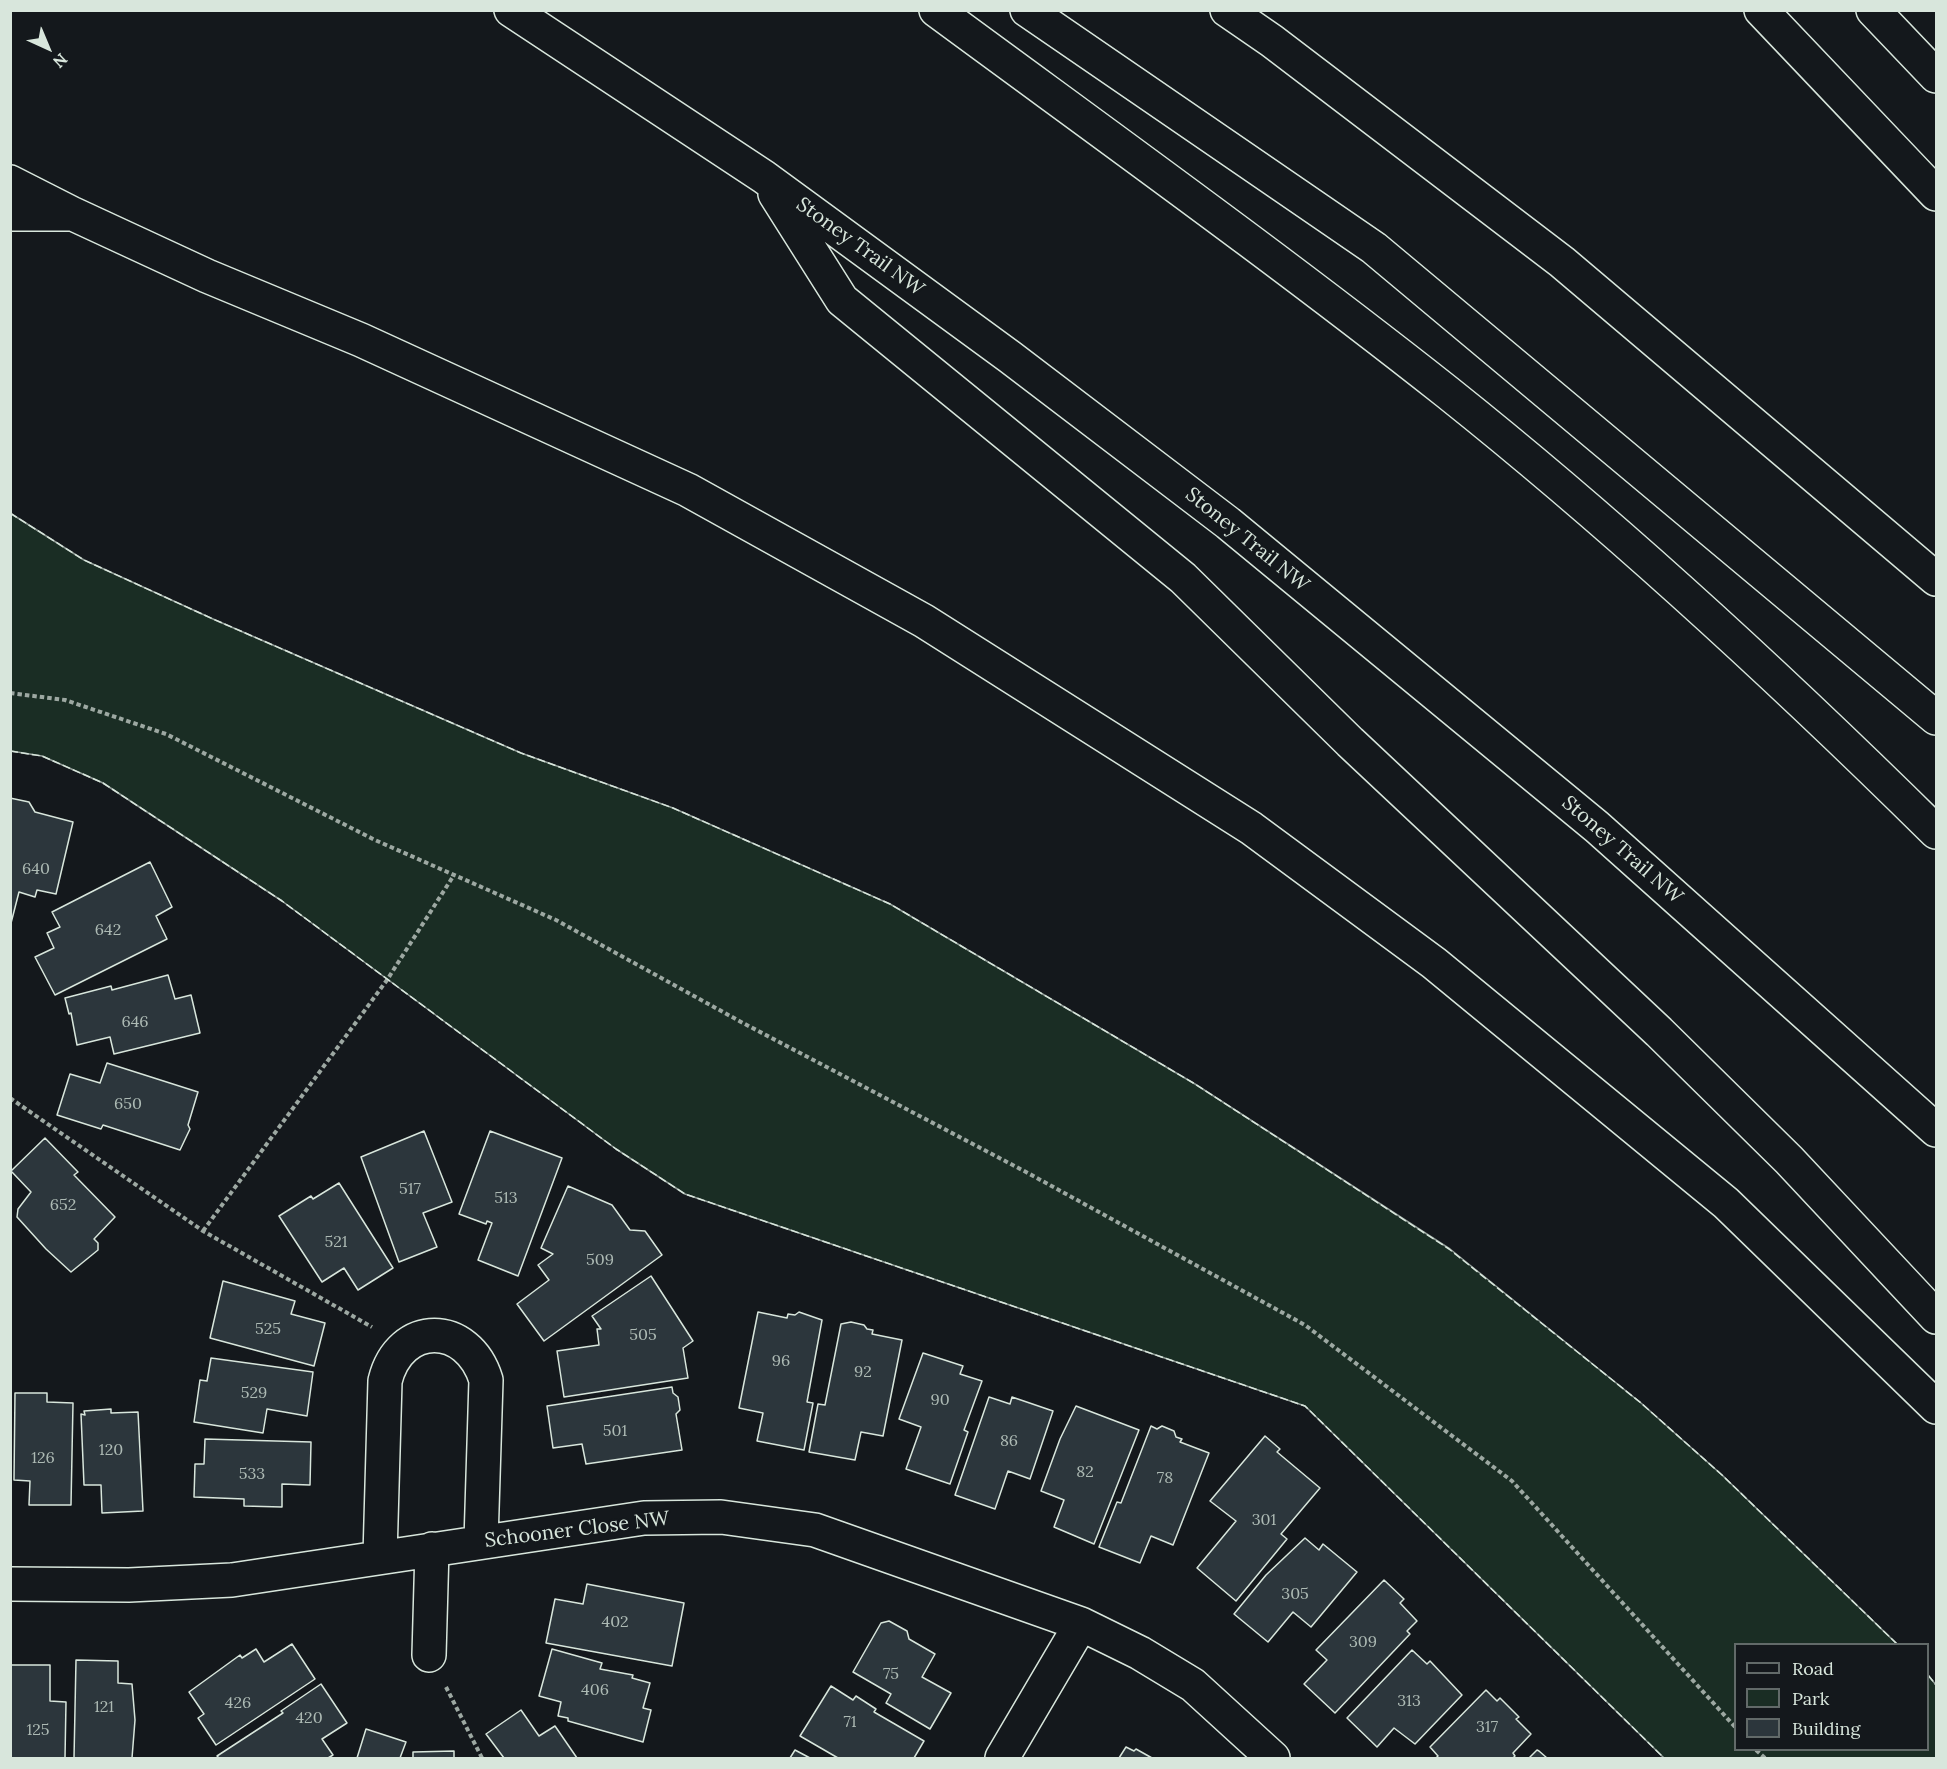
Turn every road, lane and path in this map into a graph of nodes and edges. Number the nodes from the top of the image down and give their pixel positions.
1 (511, 10) edge
2 (936, 10) edge
3 (1027, 10) edge
4 (1227, 10) edge
5 (1761, 10) edge
6 (1873, 10) edge
7 (1936, 76) edge
8 (764, 177) junction
9 (10, 182) edge
10 (1936, 194) edge
11 (71, 213) junction
12 (10, 214) edge
13 (1936, 579) edge
14 (10, 693) edge
15 (1936, 718) edge
16 (1936, 831) edge
17 (454, 875) junction
18 (10, 1098) edge
19 (1936, 1130) edge
20 (203, 1231) junction
21 (1936, 1317) edge
22 (405, 1346) junction
23 (1936, 1407) edge
24 (481, 1541) junction
25 (432, 1549) junction
26 (380, 1556) junction
27 (10, 1584) edge
28 (1081, 1624) junction
29 (429, 1655) joint
30 (1734, 1726) edge
31 (482, 1758) edge
32 (1002, 1758) edge
33 (1273, 1758) edge

1 - 8 main road, Stoney Trail NW
2 - 16 main road
3 - 15 main road
4 - 13 main road
5 - 10 main road
6 - 7 main road
8 - 19 main road, Stoney Trail NW
8 - 21 main road
9 - 11 main road
11 - 12 main road
11 - 23 main road
14 - 17 path
17 - 20 path
17 - 30 path
18 - 20 path
20 - 22 path
22 - 24 main road
22 - 26 main road
24 - 25 main road, Schooner Close NW
24 - 28 main road, Schooner Close NW
25 - 26 main road, Schooner Close NW
25 - 29 main road
26 - 27 main road, Schooner Close NW
28 - 32 main road
28 - 33 main road, Schooner Close NW
29 - 31 path

